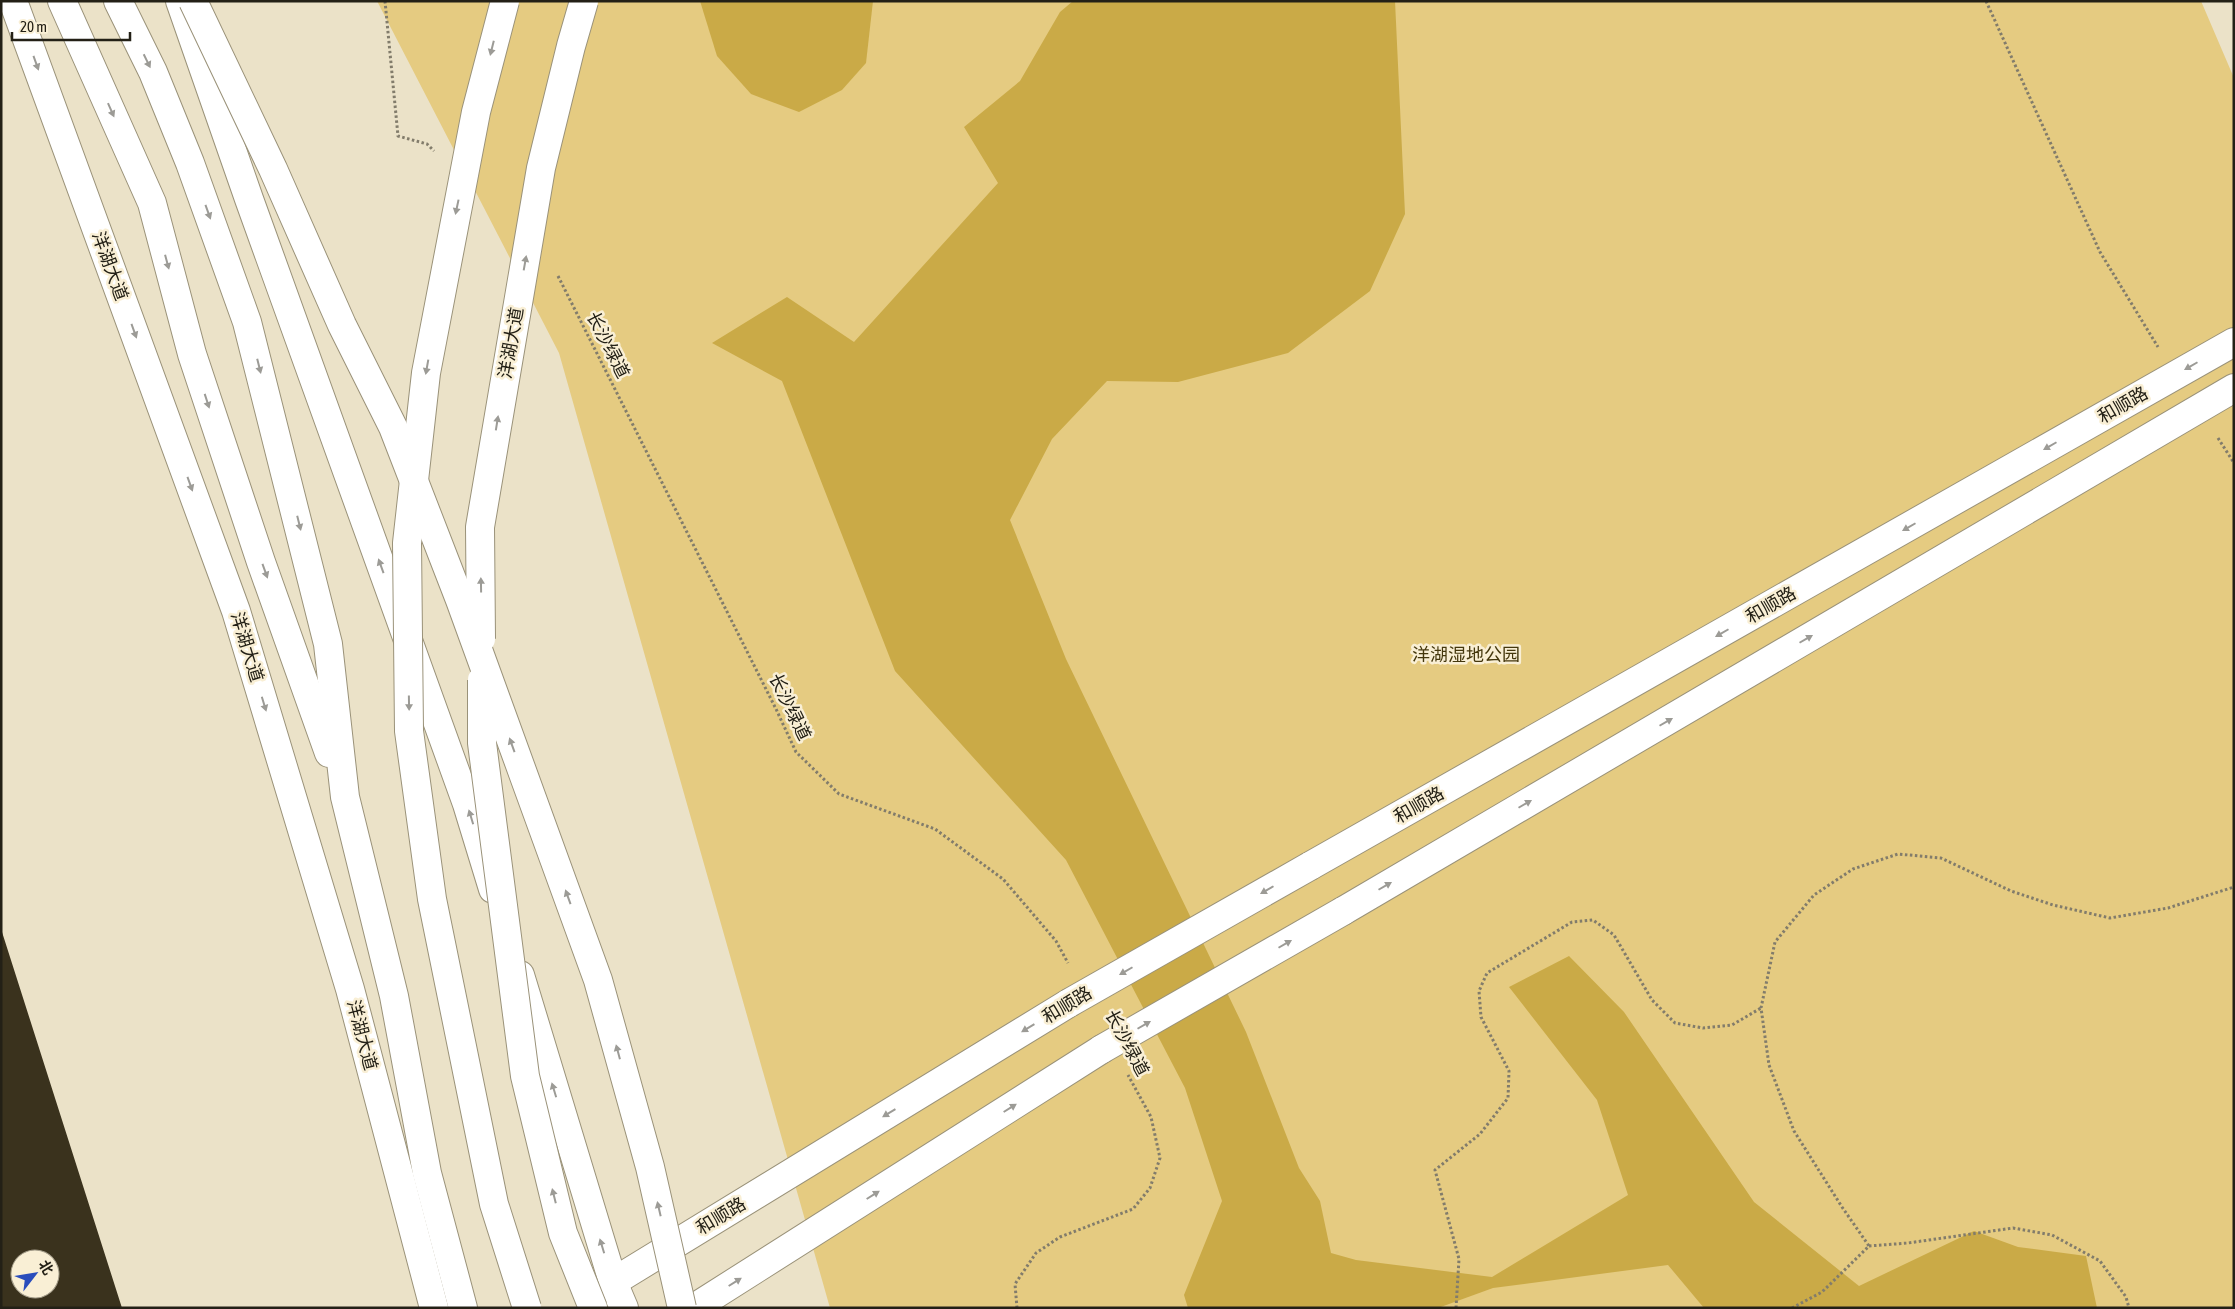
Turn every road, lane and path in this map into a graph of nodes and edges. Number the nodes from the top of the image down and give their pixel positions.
1 (13, 1) edge
2 (62, 1) edge
3 (118, 1) edge
4 (180, 1) edge
5 (192, 1) edge
6 (385, 1) edge
7 (505, 1) edge
8 (584, 1) edge
9 (1986, 1) edge
10 (440, 157) dead end
11 (555, 271) dead end
12 (2234, 342) edge
13 (2163, 355) dead end
14 (2234, 388) edge
15 (2216, 435) dead end
16 (2234, 463) edge
17 (345, 797) junction
18 (2234, 887) edge
19 (1070, 967) dead end
20 (1761, 1008) junction
21 (1127, 1073) dead end
22 (1869, 1246) junction
23 (613, 1282) junction
24 (434, 1308) edge
25 (463, 1308) edge
26 (526, 1308) edge
27 (593, 1308) edge
28 (624, 1308) edge
29 (682, 1308) edge
30 (694, 1308) edge
31 (1016, 1308) edge
32 (1456, 1308) edge
33 (1792, 1308) edge
34 (2129, 1308) edge

1 -> 24 main road, 洋湖大道
2 -> 17 main road
3 -> 17 main road
23 -> 4 main road
29 -> 5 main road, bridge
6 - 10 path
7 -> 26 main road, bridge
27 -> 8 main road, 洋湖大道, bridge
9 - 13 path
11 - 19 path, 长沙绿道
12 -> 23 main road, 和顺路, bridge
30 -> 14 main road, bridge
15 - 16 path
17 - 25 main road
18 - 20 path
20 - 22 path
20 - 32 path
21 - 31 path, 长沙绿道
22 - 33 path
22 - 34 path
23 - 28 main road

